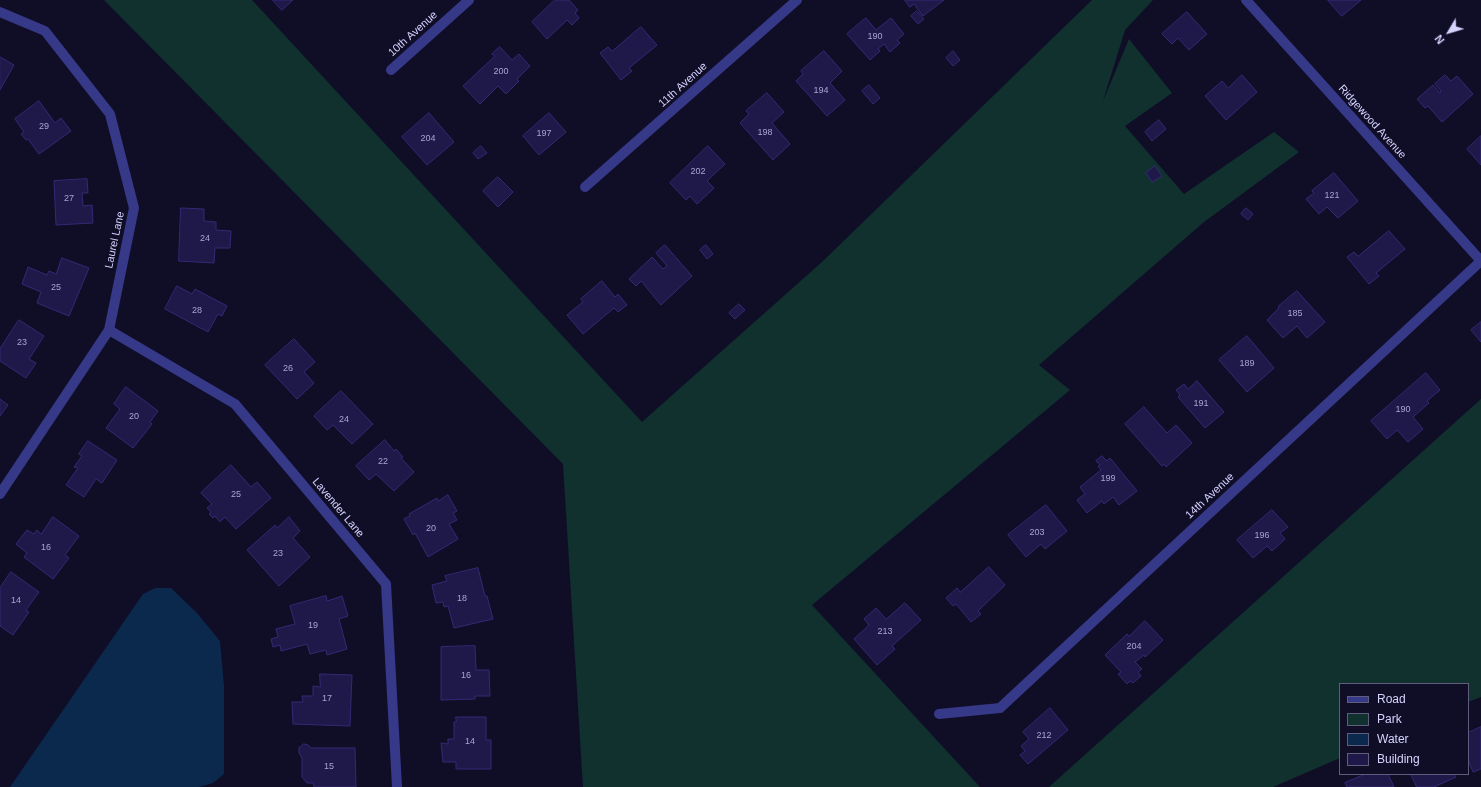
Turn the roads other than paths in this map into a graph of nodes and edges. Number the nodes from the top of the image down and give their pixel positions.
1 (469, 0) edge
2 (797, 0) edge
3 (1246, 0) edge
4 (0, 12) edge
5 (391, 70) dead end
6 (585, 187) dead end
7 (1481, 261) edge
8 (109, 330) junction
9 (0, 494) edge
10 (939, 714) dead end
11 (397, 787) edge

1 - 5 street, 10th Avenue
2 - 6 street, 11th Avenue
3 - 7 street, Ridgewood Avenue
4 - 8 street, Laurel Lane
7 - 10 street, 14th Avenue
8 - 9 street, Laurel Lane
8 - 11 street, Lavender Lane

